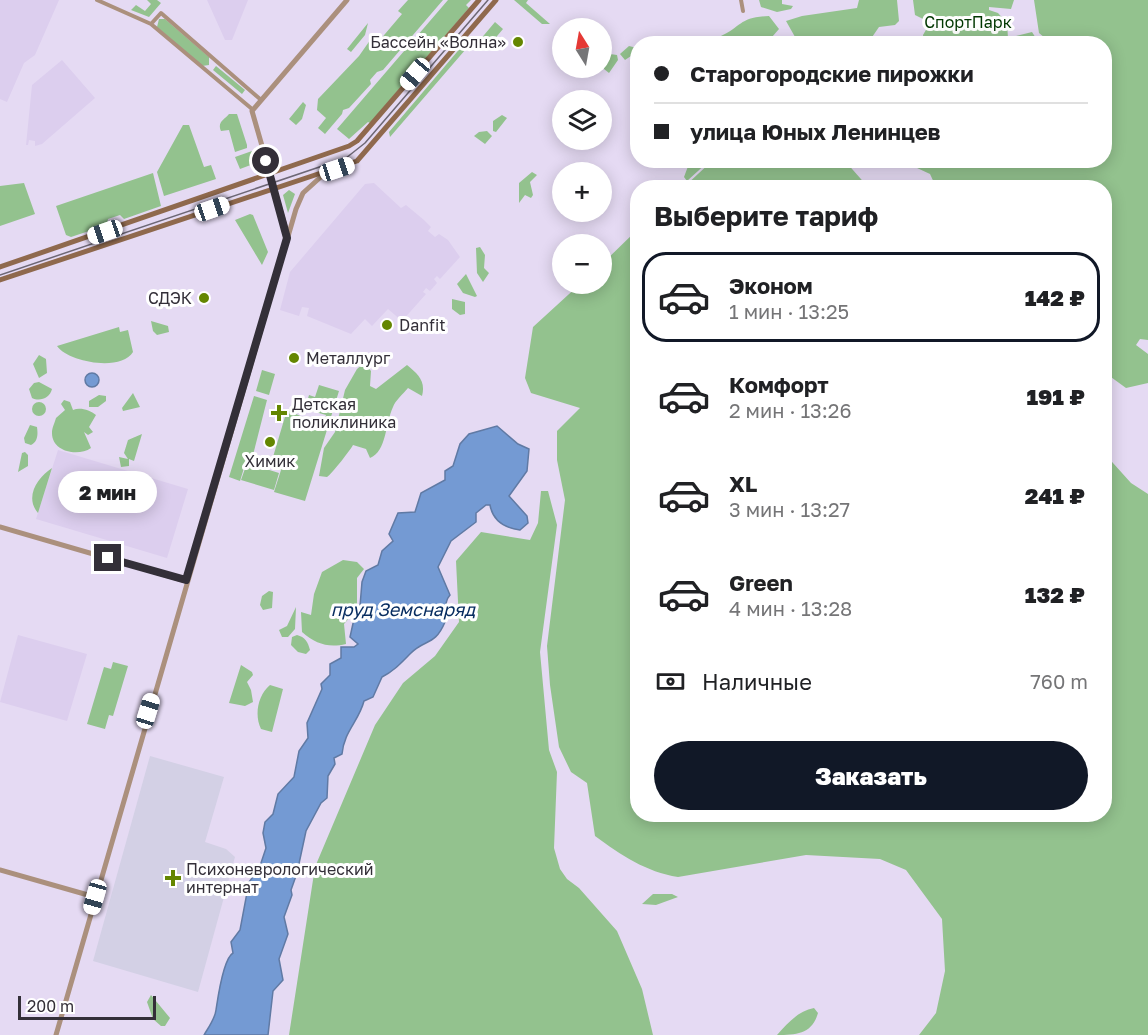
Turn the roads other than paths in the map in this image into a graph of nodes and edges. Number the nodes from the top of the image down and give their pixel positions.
1 (97, 0) edge
2 (346, 0) edge
3 (478, 0) edge
4 (495, 0) edge
5 (741, 0) edge
6 (743, 11) dead end
7 (151, 24) junction
8 (260, 99) junction
9 (252, 109) junction
10 (324, 174) junction
11 (271, 176) junction
12 (275, 188) junction
13 (287, 238) junction
14 (0, 267) edge
15 (0, 280) edge
16 (0, 526) edge
17 (186, 580) junction
18 (0, 870) edge
19 (95, 897) junction
20 (56, 1035) edge

1 - 7 street
2 - 8 street
3 - 11 main road
4 - 10 main road
5 - 6 street
7 - 8 street
7 - 9 street
8 - 9 street
9 - 11 street
10 - 12 main road
10 - 13 street
11 - 12 street
11 - 14 main road
12 - 13 street
12 - 15 main road
13 - 17 street
16 - 17 street
17 - 19 street
18 - 19 street
19 - 20 street

